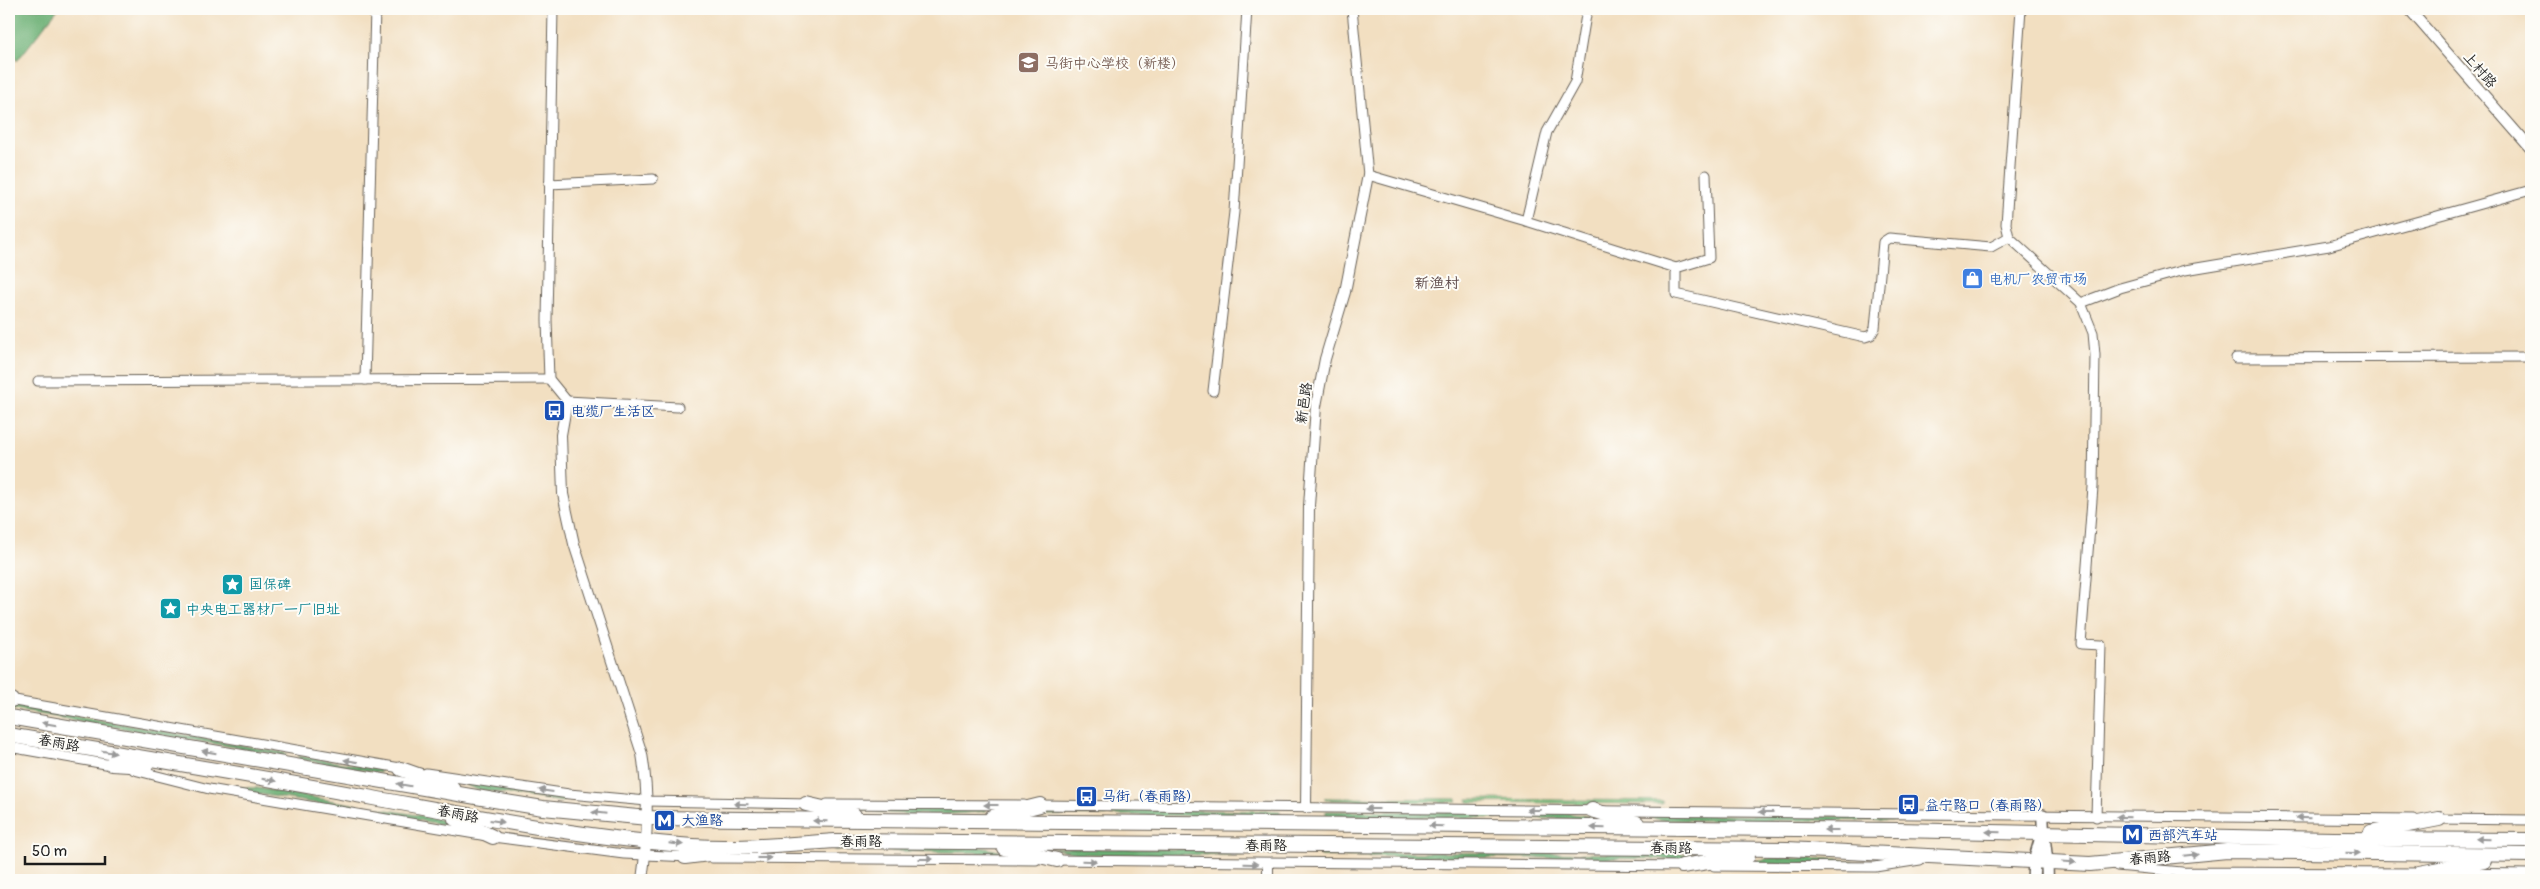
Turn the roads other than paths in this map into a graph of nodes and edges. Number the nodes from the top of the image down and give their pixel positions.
1 (374, 9) edge
2 (553, 9) edge
3 (1247, 9) edge
4 (1352, 9) edge
5 (1587, 9) edge
6 (2021, 9) edge
7 (2409, 9) edge
8 (2531, 149) edge
9 (1368, 175) junction
10 (1706, 175) dead end
11 (653, 179) dead end
12 (549, 184) junction
13 (2531, 190) edge
14 (1526, 221) junction
15 (2008, 237) junction
16 (1676, 268) junction
17 (2081, 303) junction
18 (2531, 357) edge
19 (2236, 358) dead end
20 (549, 379) junction
21 (365, 380) junction
22 (38, 382) dead end
23 (1213, 391) dead end
24 (567, 401) junction
25 (678, 408) dead end
26 (9, 700) edge
27 (9, 717) edge
28 (9, 735) edge
29 (9, 746) edge
30 (112, 764) junction
31 (206, 769) junction
32 (401, 769) junction
33 (488, 799) junction
34 (647, 801) junction
35 (806, 804) junction
36 (1040, 805) junction
37 (1306, 808) junction
38 (436, 810) junction
39 (1592, 810) junction
40 (2043, 815) junction
41 (2096, 817) junction
42 (648, 818) junction
43 (2439, 819) junction
44 (2531, 820) edge
45 (884, 822) junction
46 (974, 822) junction
47 (1654, 828) junction
48 (2042, 833) junction
49 (493, 837) junction
50 (2334, 839) junction
51 (2531, 840) edge
52 (647, 841) junction
53 (979, 842) junction
54 (770, 845) junction
55 (1787, 849) junction
56 (2515, 855) junction
57 (645, 856) junction
58 (2531, 856) edge
59 (685, 858) junction
60 (1935, 858) junction
61 (1057, 860) junction
62 (2034, 860) junction
63 (2049, 862) junction
64 (1268, 864) junction
65 (2090, 864) junction
66 (1682, 866) junction
67 (2419, 873) junction
68 (2531, 874) edge
69 (642, 880) edge
70 (1268, 880) edge
71 (2033, 880) edge
72 (2047, 880) edge

1 - 21 street
2 - 12 street
3 - 23 street
4 - 9 street, 新邑路
5 - 14 street
6 - 15 street
7 - 8 street, 上村路
9 - 14 street
9 - 37 street, 新邑路
10 - 16 street
11 - 12 street
12 - 20 street
13 - 17 street
14 - 16 street
15 - 16 street
15 - 17 street
17 - 41 street
18 - 19 street
20 - 21 street
20 - 24 street
21 - 22 street
24 - 25 street
24 - 34 street
32 -> 26 street
33 -> 27 main road, 春雨路
28 -> 31 main road, 春雨路
29 - 30 street
30 - 31 main road
30 - 49 street
31 -> 38 main road, 春雨路
32 - 33 main road
34 -> 32 street
42 -> 33 main road, 春雨路
35 -> 34 street
34 - 42 street
36 -> 35 street
35 - 45 main road
36 - 37 street
36 - 46 main road
39 -> 37 street
38 - 49 main road
38 -> 52 main road, 春雨路
40 -> 39 street
39 - 47 main road
40 - 41 street
40 - 48 main road
43 -> 41 street
45 -> 42 main road, 春雨路
42 - 52 street
43 - 44 street
43 - 50 main road
45 - 46 main road, 春雨路
47 -> 46 main road, 春雨路
48 -> 47 main road, 春雨路
48 - 50 main road, 春雨路
48 - 62 main road
48 - 63 main road
49 - 57 street
51 -> 50 main road, 春雨路
52 -> 54 main road, 春雨路
52 - 57 street
53 - 54 main road, 春雨路
53 - 55 main road, 春雨路
53 - 61 main road
54 - 59 main road
55 - 60 main road, 春雨路
55 - 66 main road
56 - 58 main road, 春雨路
65 -> 56 main road, 春雨路
56 - 67 main road
57 - 59 street
57 - 69 street
59 -> 61 street
60 - 62 main road, 春雨路
60 - 66 street
61 -> 64 street
62 - 63 main road, 春雨路
62 - 71 main road
63 -> 65 main road, 春雨路
63 - 72 main road
64 - 66 street
64 - 70 street
65 - 67 street
67 - 68 street

